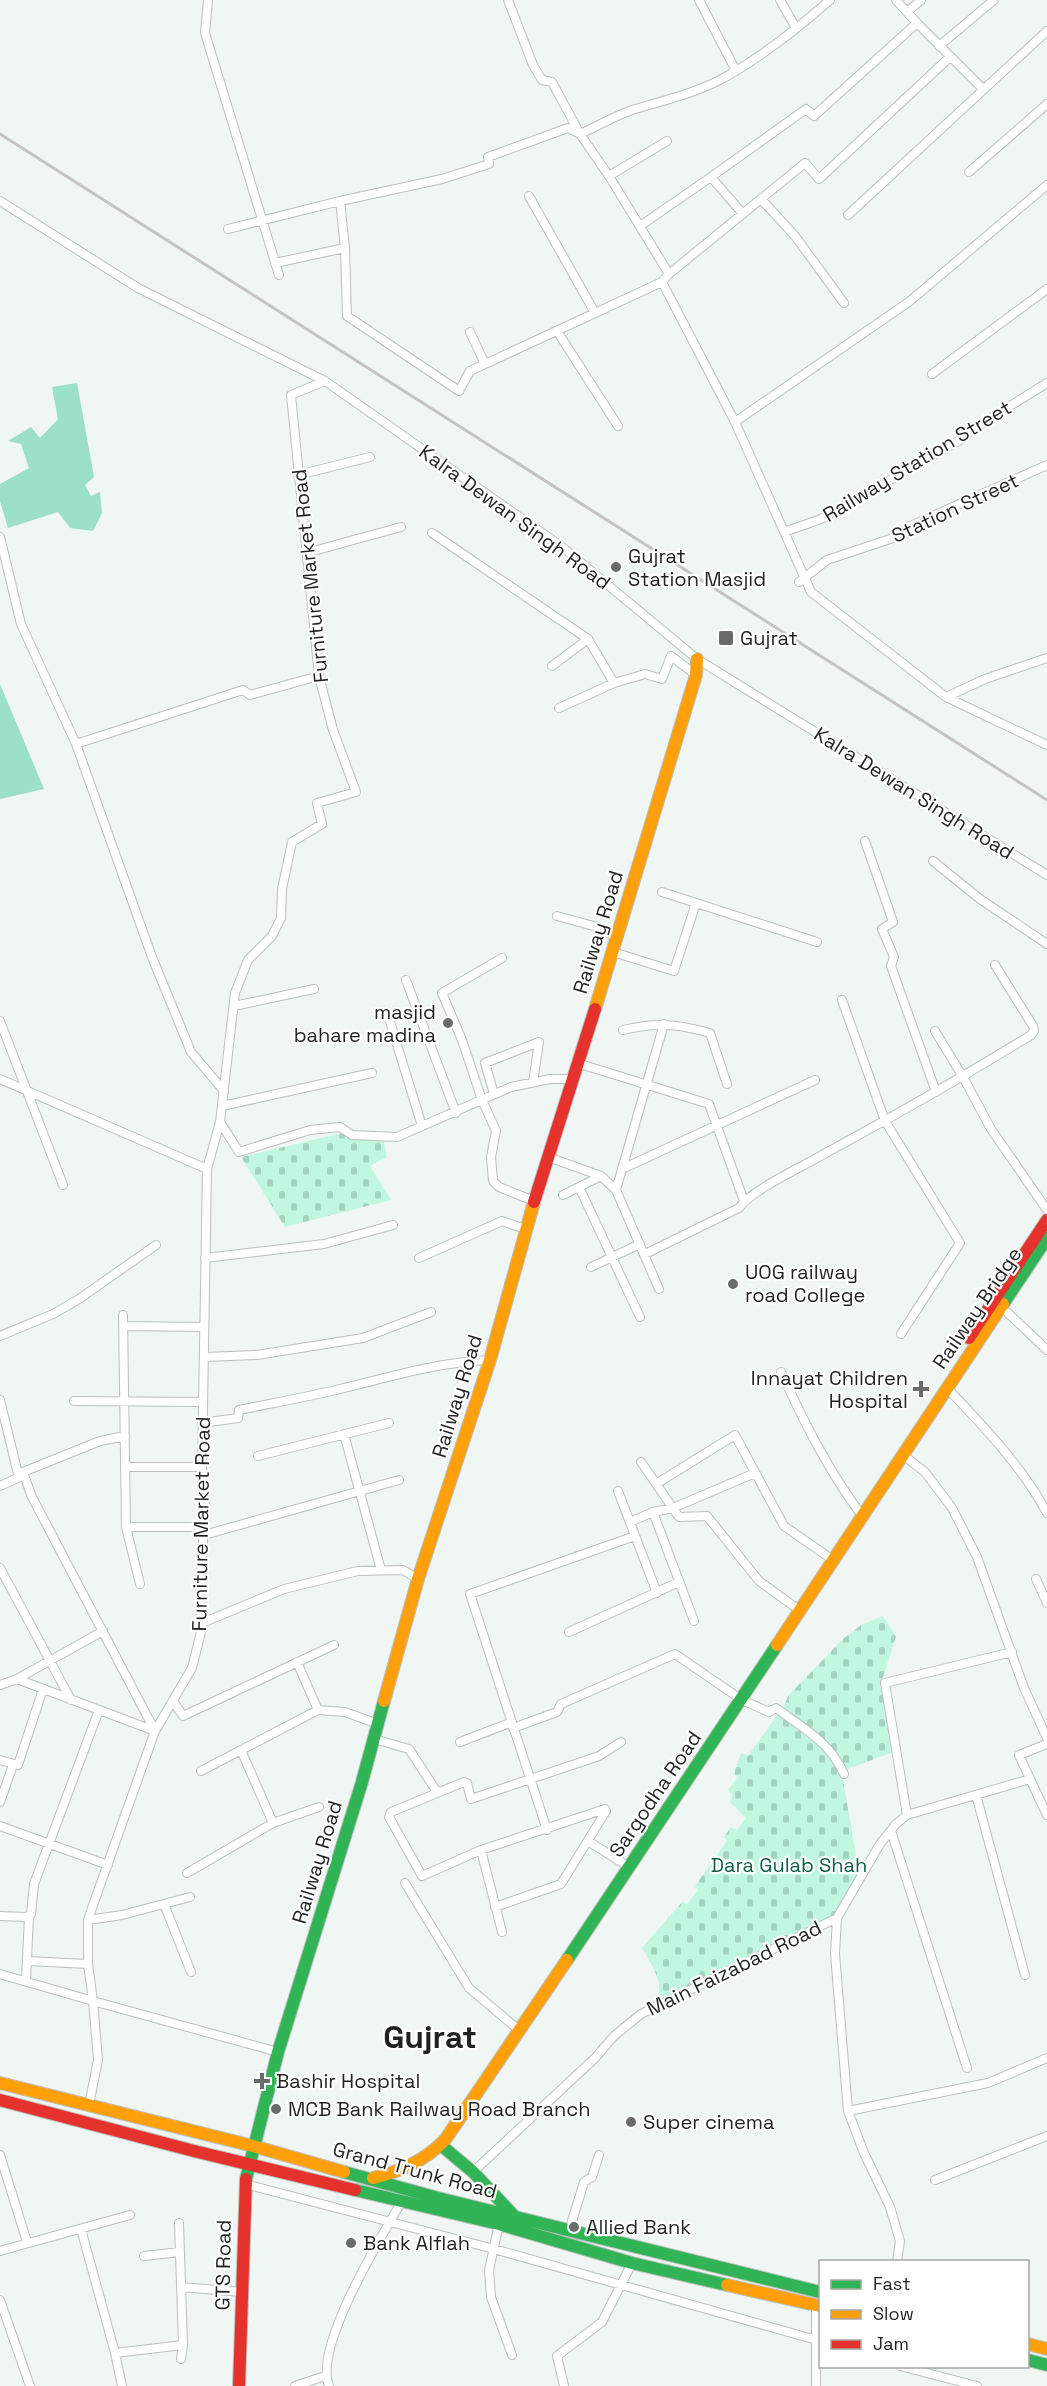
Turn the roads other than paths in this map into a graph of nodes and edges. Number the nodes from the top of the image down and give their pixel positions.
1 (208, 0) edge
2 (508, 0) edge
3 (699, 0) edge
4 (780, 0) edge
5 (830, 0) edge
6 (896, 0) edge
7 (921, 0) edge
8 (994, 0) edge
9 (907, 12) junction
10 (917, 23) junction
11 (796, 28) junction
12 (1047, 31) edge
13 (939, 46) junction
14 (950, 57) junction
15 (736, 71) junction
16 (983, 89) junction
17 (1047, 104) edge
18 (580, 134) junction
19 (667, 141) dead end
20 (969, 172) dead end
21 (609, 176) junction
22 (711, 177) junction
23 (1047, 185) edge
24 (529, 196) dead end
25 (761, 200) junction
26 (0, 201) edge
27 (340, 201) junction
28 (743, 214) junction
29 (848, 215) dead end
30 (264, 220) junction
31 (640, 226) junction
32 (228, 229) dead end
33 (345, 248) junction
34 (276, 263) junction
35 (669, 274) junction
36 (279, 275) dead end
37 (662, 282) junction
38 (1047, 289) edge
39 (844, 303) dead end
40 (595, 313) junction
41 (557, 331) junction
42 (470, 332) dead end
43 (485, 364) junction
44 (932, 374) dead end
45 (326, 381) junction
46 (1047, 383) edge
47 (735, 422) junction
48 (618, 426) dead end
49 (370, 458) dead end
50 (1047, 465) edge
51 (298, 475) junction
52 (401, 527) dead end
53 (784, 532) junction
54 (432, 533) dead end
55 (0, 537) edge
56 (306, 553) junction
57 (802, 580) junction
58 (588, 639) junction
59 (1047, 658) edge
60 (697, 659) junction
61 (552, 666) dead end
62 (319, 675) junction
63 (696, 675) junction
64 (614, 683) junction
65 (946, 697) junction
66 (559, 708) dead end
67 (76, 744) junction
68 (1047, 745) edge
69 (865, 841) dead end
70 (933, 861) dead end
71 (1047, 875) edge
72 (662, 892) dead end
73 (696, 903) junction
74 (557, 916) dead end
75 (618, 938) junction
76 (817, 942) dead end
77 (1047, 944) edge
78 (613, 952) junction
79 (502, 958) dead end
80 (995, 965) dead end
81 (406, 980) dead end
82 (314, 989) dead end
83 (842, 1000) dead end
84 (234, 1006) junction
85 (387, 1012) dead end
86 (0, 1021) edge
87 (664, 1024) junction
88 (623, 1030) dead end
89 (935, 1031) dead end
90 (577, 1063) junction
91 (372, 1073) dead end
92 (963, 1077) junction
93 (0, 1079) edge
94 (572, 1079) junction
95 (815, 1080) dead end
96 (533, 1082) junction
97 (727, 1084) dead end
98 (646, 1086) junction
99 (27, 1091) junction
100 (224, 1091) junction
101 (936, 1092) junction
102 (494, 1094) junction
103 (482, 1100) junction
104 (222, 1106) junction
105 (456, 1113) junction
106 (885, 1121) junction
107 (219, 1122) junction
108 (422, 1125) junction
109 (716, 1125) junction
110 (548, 1156) junction
111 (207, 1169) junction
112 (622, 1169) junction
113 (601, 1176) junction
114 (63, 1185) dead end
115 (579, 1187) junction
116 (616, 1190) junction
117 (563, 1195) dead end
118 (534, 1201) junction
119 (744, 1201) junction
120 (1047, 1210) edge
121 (1047, 1220) edge
122 (393, 1225) dead end
123 (525, 1229) junction
124 (1047, 1238) edge
125 (640, 1244) junction
126 (156, 1245) dead end
127 (645, 1254) junction
128 (1047, 1254) edge
129 (612, 1257) junction
130 (206, 1258) junction
131 (419, 1258) dead end
132 (591, 1267) dead end
133 (659, 1289) dead end
134 (431, 1312) dead end
135 (1008, 1313) junction
136 (123, 1315) dead end
137 (640, 1317) dead end
138 (124, 1326) junction
139 (204, 1327) junction
140 (0, 1335) edge
141 (901, 1335) dead end
142 (1047, 1350) edge
143 (204, 1357) junction
144 (490, 1360) junction
145 (781, 1372) dead end
146 (946, 1396) junction
147 (0, 1400) edge
148 (125, 1400) junction
149 (74, 1401) dead end
150 (203, 1402) junction
151 (202, 1423) junction
152 (389, 1423) dead end
153 (344, 1434) junction
154 (125, 1436) junction
155 (903, 1455) junction
156 (258, 1456) dead end
157 (641, 1462) dead end
158 (126, 1467) junction
159 (202, 1467) junction
160 (755, 1473) junction
161 (21, 1474) junction
162 (399, 1480) dead end
163 (656, 1484) junction
164 (0, 1486) edge
165 (358, 1491) junction
166 (618, 1491) dead end
167 (673, 1508) junction
168 (653, 1512) junction
169 (1047, 1513) edge
170 (862, 1516) junction
171 (630, 1522) junction
172 (126, 1527) junction
173 (204, 1535) junction
174 (635, 1536) junction
175 (833, 1560) junction
176 (0, 1568) edge
177 (381, 1570) junction
178 (418, 1579) junction
179 (1036, 1579) dead end
180 (680, 1582) junction
181 (140, 1584) dead end
182 (657, 1593) junction
183 (1047, 1603) edge
184 (799, 1610) junction
185 (694, 1621) dead end
186 (202, 1623) junction
187 (103, 1631) junction
188 (569, 1632) dead end
189 (334, 1645) dead end
190 (1012, 1652) junction
191 (49, 1660) junction
192 (297, 1662) junction
193 (17, 1679) junction
194 (0, 1685) edge
195 (43, 1689) junction
196 (71, 1700) junction
197 (742, 1700) junction
198 (173, 1701) junction
199 (99, 1710) junction
200 (318, 1710) junction
201 (378, 1724) junction
202 (512, 1725) junction
203 (155, 1731) junction
204 (1047, 1737) edge
205 (374, 1739) junction
206 (460, 1742) dead end
207 (621, 1742) dead end
208 (1047, 1744) edge
209 (241, 1750) junction
210 (0, 1760) edge
211 (13, 1765) junction
212 (201, 1771) dead end
213 (844, 1774) dead end
214 (531, 1779) junction
215 (1030, 1779) junction
216 (437, 1792) junction
217 (976, 1794) junction
218 (0, 1802) edge
219 (319, 1807) dead end
220 (907, 1815) junction
221 (1047, 1815) edge
222 (273, 1823) junction
223 (0, 1826) edge
224 (547, 1830) junction
225 (891, 1831) junction
226 (588, 1841) junction
227 (50, 1844) junction
228 (481, 1850) junction
229 (108, 1865) junction
230 (629, 1867) junction
231 (187, 1873) dead end
232 (405, 1883) dead end
233 (190, 1897) dead end
234 (164, 1904) junction
235 (495, 1907) junction
236 (0, 1916) edge
237 (29, 1916) junction
238 (837, 1918) junction
239 (88, 1920) junction
240 (502, 1932) dead end
241 (27, 1961) junction
242 (88, 1964) junction
243 (191, 1972) dead end
244 (0, 1974) edge
245 (1025, 1975) dead end
246 (26, 1981) junction
247 (93, 2001) junction
248 (519, 2031) junction
249 (278, 2052) junction
250 (1047, 2058) edge
251 (967, 2068) dead end
252 (0, 2083) edge
253 (0, 2100) edge
254 (89, 2105) junction
255 (848, 2111) junction
256 (1047, 2136) edge
257 (254, 2146) junction
258 (442, 2146) junction
259 (0, 2155) edge
260 (599, 2155) dead end
261 (248, 2164) junction
262 (473, 2172) junction
263 (373, 2178) junction
264 (935, 2180) dead end
265 (245, 2184) junction
266 (402, 2201) junction
267 (130, 2215) dead end
268 (515, 2217) junction
269 (390, 2221) junction
270 (179, 2223) dead end
271 (499, 2224) junction
272 (81, 2229) junction
273 (569, 2231) junction
274 (27, 2242) junction
275 (494, 2249) junction
276 (0, 2251) edge
277 (180, 2252) junction
278 (144, 2256) dead end
279 (897, 2260) edge
280 (632, 2264) junction
281 (621, 2284) junction
282 (181, 2288) junction
283 (242, 2292) junction
284 (819, 2292) edge
285 (0, 2300) edge
286 (818, 2305) edge
287 (818, 2340) edge
288 (183, 2344) junction
289 (1029, 2344) edge
290 (1047, 2349) edge
291 (116, 2353) junction
292 (512, 2355) dead end
293 (181, 2359) dead end
294 (1029, 2360) edge
295 (1047, 2365) edge
296 (904, 2368) edge
297 (325, 2376) junction
298 (30, 2386) edge
299 (122, 2386) edge
300 (239, 2386) edge
301 (295, 2386) edge
302 (329, 2386) edge
303 (564, 2386) edge
304 (816, 2386) edge
305 (977, 2386) edge

1 - 30 street
2 - 18 street
3 - 15 street
4 - 11 street
5 - 11 street
6 - 9 street
7 - 9 street
8 - 13 street
9 - 10 street
10 - 13 street
10 - 22 street
11 - 15 street
12 - 16 street
13 - 14 street
14 - 16 street
14 - 25 street
15 - 18 street
16 - 29 street
17 - 20 street
18 - 21 street
18 - 27 street
19 - 21 street
21 - 31 street
22 - 28 street
22 - 31 street
23 - 47 street
24 - 40 street
25 - 28 street
25 - 39 street
26 - 45 street, Kalra Dewan Singh Road
27 - 30 street
27 - 33 street
28 - 35 street
30 - 32 street
30 - 34 street
31 - 35 street
33 - 34 street
33 - 43 street
34 - 36 street
35 - 37 street
37 - 40 street
37 - 47 street
38 - 44 street
40 - 41 street
41 - 43 street
41 - 48 street
42 - 43 street
45 - 51 street, Furniture Market Road
45 - 60 street, Kalra Dewan Singh Road
46 - 53 street, Railway Station Street
47 - 53 street
49 - 51 street
50 - 57 street, Station Street
51 - 56 street, Furniture Market Road
52 - 56 street
53 - 57 street
54 - 58 street
55 - 67 street
56 - 62 street, Furniture Market Road
57 - 65 street
58 - 61 street
58 - 64 street
59 - 65 street
60 - 63 main road, Railway Road
60 - 71 street, Kalra Dewan Singh Road
62 - 67 street
62 - 84 street, Furniture Market Road
63 - 64 street
63 - 75 main road, Railway Road
64 - 66 street
65 - 68 street
67 - 100 street
69 - 101 street
70 - 77 street
72 - 73 street
73 - 76 street
73 - 78 street
74 - 75 street
75 - 78 main road, Railway Road
78 - 90 main road, Railway Road
79 - 103 street
80 - 92 street
81 - 105 street
82 - 84 street
83 - 106 street
84 - 100 street, Furniture Market Road
85 - 108 street
86 - 99 street
87 - 88 street
87 - 97 street
87 - 98 street
89 - 92 street
90 - 94 main road, Railway Road
90 - 98 street
91 - 104 street
92 - 101 street
92 - 120 street
93 - 99 street
94 - 96 street
94 - 110 main road, Railway Road
95 - 109 street
96 - 102 street
96 - 102 street
98 - 109 street
98 - 112 street
99 - 111 street
99 - 114 street
100 - 104 street, Furniture Market Road
101 - 106 street
102 - 103 street
103 - 105 street
103 - 118 street
104 - 107 street, Furniture Market Road
105 - 108 street
106 - 119 street
106 - 141 street
107 - 108 street
107 - 111 street, Furniture Market Road
109 - 112 street
109 - 119 street
110 - 113 street
110 - 118 main road, Railway Road
111 - 130 street, Furniture Market Road
112 - 116 street
113 - 115 street
113 - 116 street
115 - 117 street
115 - 129 street
116 - 125 street
118 - 123 main road, Railway Road
119 - 127 street
121 - 146 main road
122 - 130 street
123 - 131 street
123 - 144 main road, Railway Road
124 - 146 main road, Railway Bridge
125 - 127 street
125 - 129 street
126 - 140 street
127 - 133 street
128 - 135 main road
129 - 132 street
129 - 137 street
130 - 139 street, Furniture Market Road
134 - 143 street
135 - 142 street
135 - 146 main road
136 - 138 street
138 - 139 street
138 - 148 street
139 - 143 street, Furniture Market Road
143 - 150 street, Furniture Market Road
144 - 151 street
144 - 178 main road, Railway Road
145 - 170 street
146 - 155 main road, Sargodha Road
146 - 169 street
147 - 161 street
148 - 149 street
148 - 150 street
148 - 154 street
150 - 151 street, Furniture Market Road
151 - 159 street, Furniture Market Road
152 - 153 street
153 - 156 street
153 - 165 street
154 - 158 street
154 - 161 street
155 - 170 main road, Sargodha Road
155 - 190 street
157 - 163 street
158 - 159 street
158 - 172 street
159 - 173 street, Furniture Market Road
160 - 163 street
160 - 167 street
160 - 175 street
161 - 164 street
161 - 187 street
162 - 165 street
163 - 167 street
165 - 173 street
165 - 177 street
166 - 171 street
167 - 168 street
167 - 184 street
168 - 171 street
168 - 180 street
170 - 175 main road, Sargodha Road
171 - 174 street
172 - 173 street
172 - 181 street
173 - 186 street, Furniture Market Road
174 - 182 street
174 - 202 street
175 - 184 main road, Sargodha Road
176 - 191 street
177 - 178 street
177 - 186 street
178 - 201 main road, Railway Road
179 - 183 street
180 - 182 street
180 - 185 street
182 - 188 street
184 - 197 main road, Sargodha Road
186 - 198 street, Furniture Market Road
187 - 191 street
187 - 203 street
189 - 192 street
190 - 204 street
190 - 220 street
191 - 193 street
191 - 196 street
192 - 198 street
192 - 200 street
193 - 194 street
193 - 195 street
195 - 196 street
195 - 211 street
196 - 199 street
197 - 202 street
197 - 213 street
197 - 230 main road, Sargodha Road
198 - 203 street, Furniture Market Road
199 - 203 street
199 - 227 street
200 - 201 street
200 - 209 street
201 - 205 main road, Railway Road
202 - 206 street
202 - 214 street
203 - 229 street, Furniture Market Road
205 - 216 street
205 - 249 main road, Railway Road
207 - 214 street
208 - 215 street
209 - 212 street
209 - 222 street
210 - 211 street
211 - 218 street
214 - 216 street
214 - 224 street
215 - 217 street, Main Faizabad Road
215 - 221 street
216 - 228 street
217 - 220 street, Main Faizabad Road
217 - 245 street
219 - 222 street
220 - 225 street, Main Faizabad Road
222 - 231 street
223 - 227 street
224 - 226 street
224 - 228 street
225 - 238 street, Main Faizabad Road
225 - 251 street
226 - 230 street
226 - 235 street
227 - 229 street
227 - 237 street
228 - 235 street
229 - 239 street, Furniture Market Road
230 - 248 main road, Sargodha Road
232 - 248 street
233 - 234 street
234 - 239 street
234 - 243 street
235 - 240 street
236 - 237 street
237 - 241 street
238 - 255 street
238 - 262 street, Main Faizabad Road
239 - 242 street, Furniture Market Road
241 - 242 street
241 - 246 street
242 - 247 street, Furniture Market Road
244 - 246 street
246 - 247 street
247 - 249 street
247 - 254 street, Furniture Market Road
248 - 258 main road, Sargodha Road
249 - 257 main road, Railway Road
250 - 255 street
252 - 254 main road, Grand Trunk Road
253 - 261 main road, Grand Trunk Road
254 - 257 main road, Grand Trunk Road
255 - 279 street
256 - 264 street
257 - 261 main road, GTS Road
257 - 263 main road, Grand Trunk Road
258 - 262 main road
258 - 263 main road, Sargodha Road
259 - 274 street
260 - 273 street
261 - 265 main road, GTS Road
261 - 266 main road, Grand Trunk Road
262 - 268 main road
263 - 268 main road, Grand Trunk Road
265 - 269 street
265 - 283 main road, GTS Road
266 - 269 street
266 - 271 main road, Grand Trunk Road
267 - 272 street
268 - 273 main road, Grand Trunk Road
269 - 275 street
269 - 297 street
270 - 277 street
271 - 275 street
271 - 280 main road, Grand Trunk Road
272 - 274 street
272 - 291 street
273 - 284 main road, Grand Trunk Road
274 - 276 street
275 - 281 street
275 - 292 street
277 - 278 street
277 - 282 street
280 - 281 street
280 - 286 main road, Grand Trunk Road
281 - 287 street
281 - 303 street
282 - 283 street
282 - 288 street
283 - 300 main road, GTS Road
285 - 298 street
286 - 287 street
287 - 304 street
288 - 291 street
288 - 293 street
289 - 290 main road
291 - 299 street
294 - 295 main road
296 - 305 street
297 - 301 street
297 - 302 street

